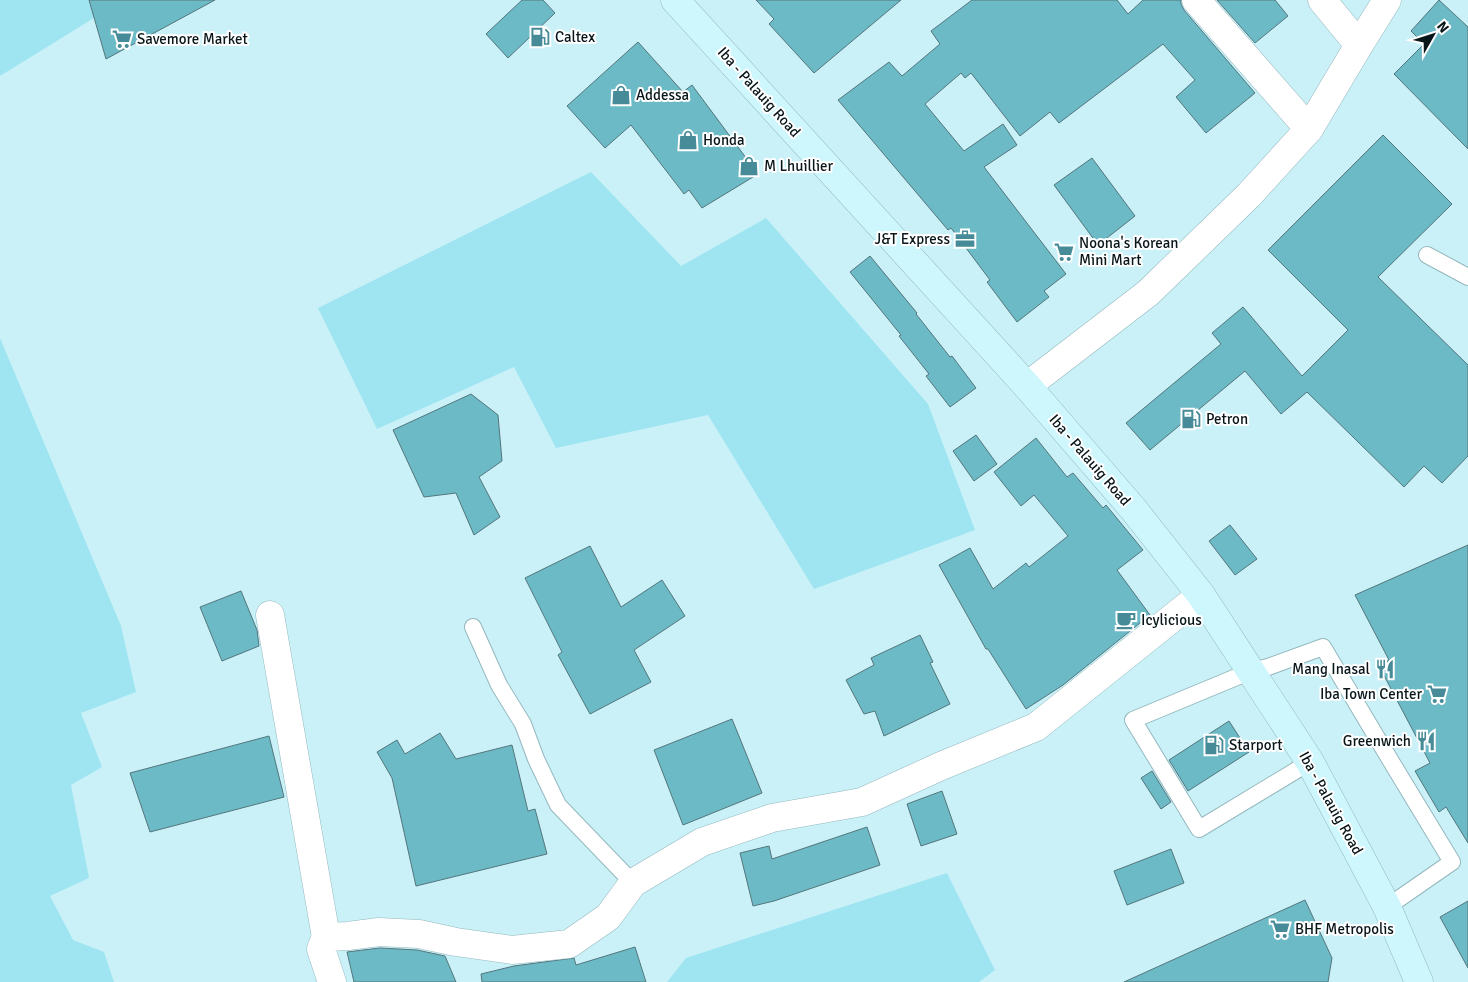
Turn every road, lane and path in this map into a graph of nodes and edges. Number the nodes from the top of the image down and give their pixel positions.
1 (675, 0) edge
2 (1196, 0) edge
3 (1322, 0) edge
4 (1387, 0) edge
5 (1359, 45) junction
6 (1309, 129) junction
7 (1428, 255) dead end
8 (1468, 277) edge
9 (1027, 386) junction
10 (1201, 595) junction
11 (270, 615) dead end
12 (473, 627) dead end
13 (1251, 671) junction
14 (1310, 762) junction
15 (633, 883) junction
16 (1387, 907) junction
17 (326, 937) junction
18 (332, 982) edge
19 (1419, 982) edge

1 - 9 main road, Iba - Palauig Road
2 - 6 street
3 - 5 street
4 - 5 street
5 - 6 street
6 - 9 street
7 - 8 lane
9 - 10 main road, Iba - Palauig Road
10 - 13 main road, Iba - Palauig Road
10 - 15 street
11 - 17 street
12 - 15 lane
13 - 14 main road, Iba - Palauig Road
13 - 14 lane
13 - 16 lane
14 - 16 main road, Iba - Palauig Road
15 - 17 street
16 - 19 main road, Iba - Palauig Road
17 - 18 street

